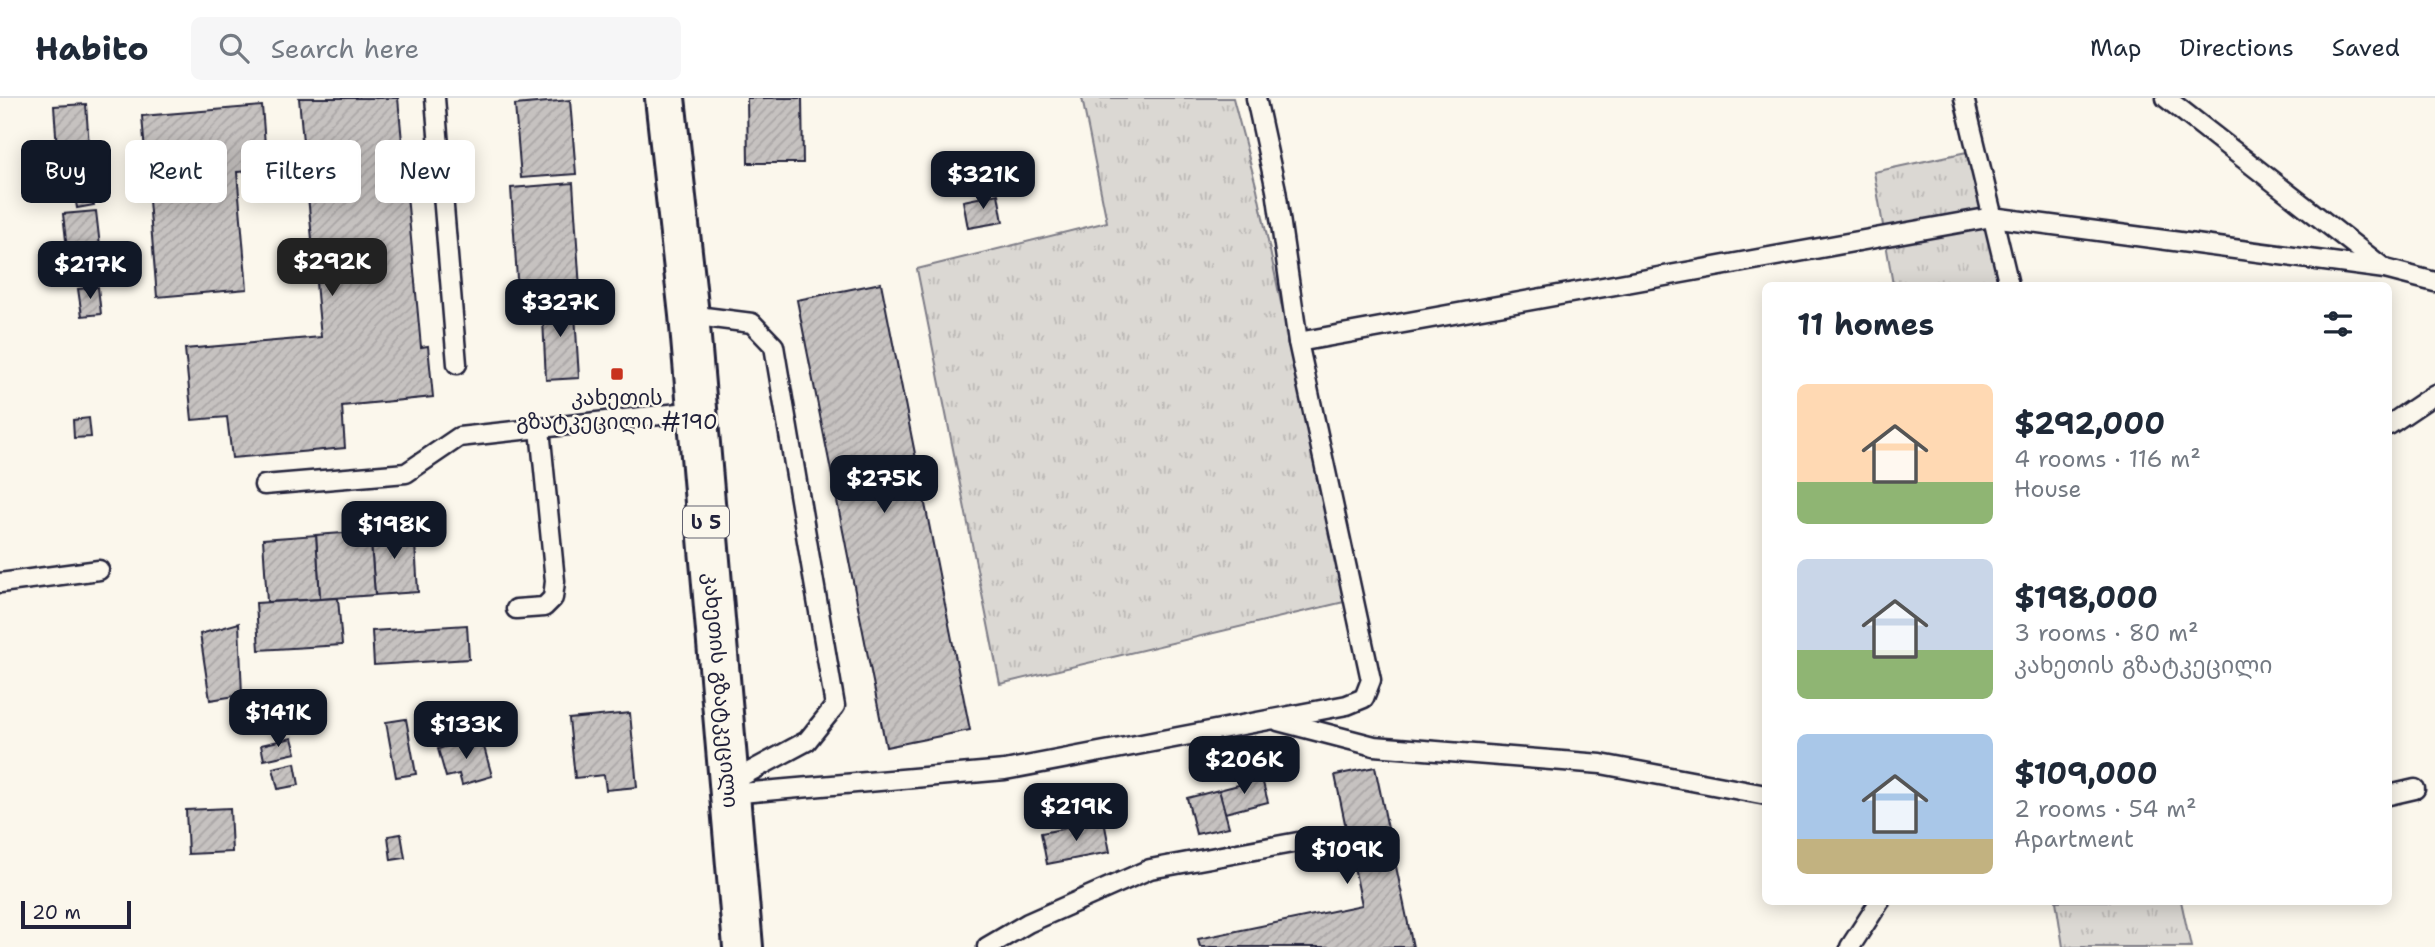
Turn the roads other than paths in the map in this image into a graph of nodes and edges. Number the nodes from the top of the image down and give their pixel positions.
1 (435, 98) edge
2 (665, 98) edge
3 (1256, 98) edge
4 (1964, 98) edge
5 (2166, 98) edge
6 (1993, 217) junction
7 (2385, 269) junction
8 (2008, 282) edge
9 (2435, 282) edge
10 (689, 315) junction
11 (1298, 342) junction
12 (457, 364) dead end
13 (2435, 394) edge
14 (697, 411) junction
15 (2392, 423) edge
16 (540, 429) junction
17 (264, 485) dead end
18 (99, 570) dead end
19 (0, 583) edge
20 (516, 609) dead end
21 (1272, 720) junction
22 (729, 788) junction
23 (2415, 789) dead end
24 (1762, 793) edge
25 (2392, 794) edge
26 (1298, 842) dead end
27 (1877, 905) edge
28 (743, 947) edge
29 (987, 947) edge
30 (1850, 947) edge

1 - 12 lane
2 - 10 highway, კახეთის გზატკეცილი / ს 5
3 - 11 lane
4 - 6 lane
5 - 7 lane
6 - 7 lane
6 - 8 lane
6 - 11 lane
7 - 9 lane
10 - 14 highway, კახეთის გზატკეცილი / ს 5
10 - 22 lane
11 - 21 lane
13 - 15 lane
14 - 16 lane
14 - 22 highway, კახეთის გზატკეცილი / ს 5
16 - 17 lane
16 - 20 lane
18 - 19 lane
21 - 22 lane
21 - 24 lane
22 - 28 highway, კახეთის გზატკეცილი / ს 5
23 - 25 lane
26 - 29 lane
27 - 30 lane

